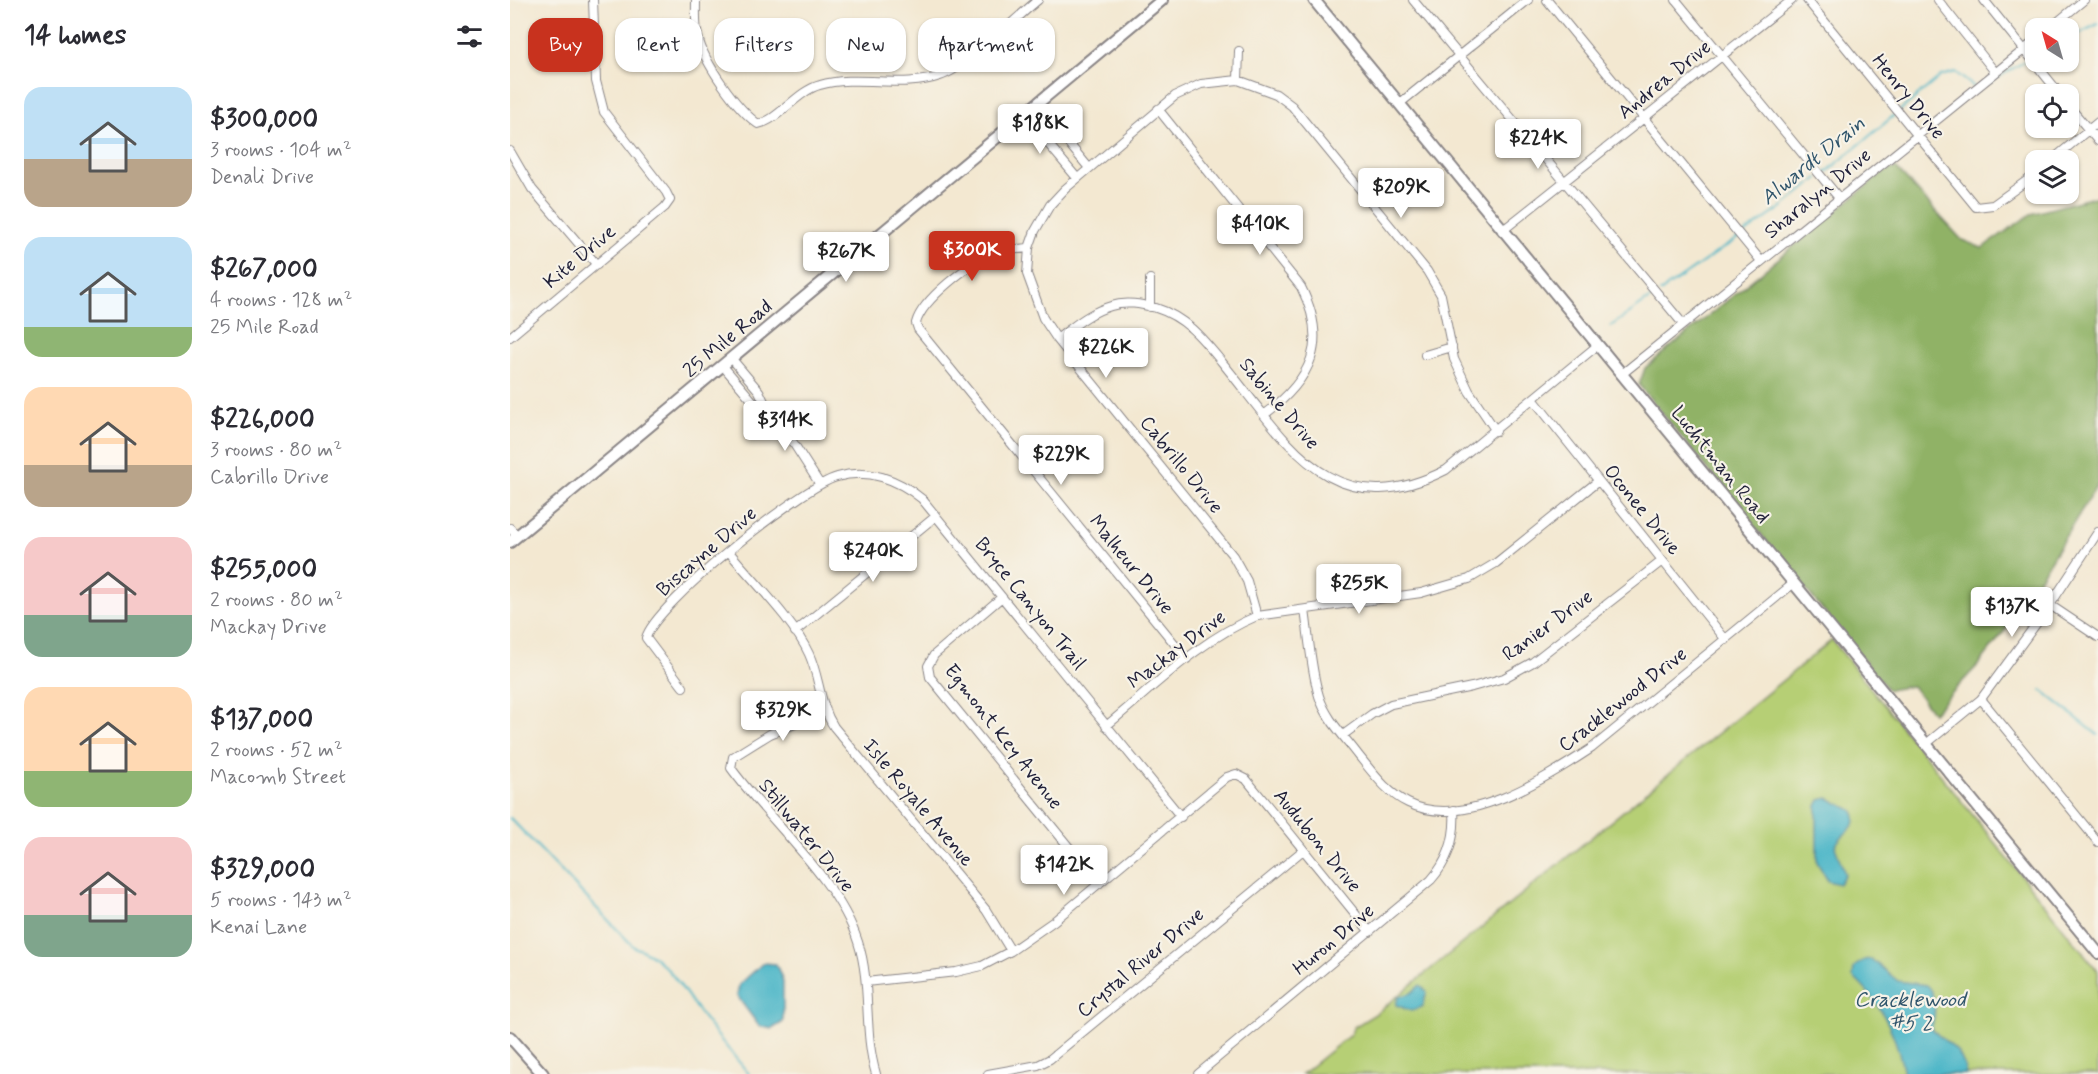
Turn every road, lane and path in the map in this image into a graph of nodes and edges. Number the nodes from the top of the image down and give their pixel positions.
1 (593, 0) edge
2 (696, 0) edge
3 (1038, 0) edge
4 (1162, 0) edge
5 (1314, 0) edge
6 (1413, 0) edge
7 (1528, 0) edge
8 (1547, 0) edge
9 (1676, 0) edge
10 (1792, 0) edge
11 (1807, 0) edge
12 (1938, 0) edge
13 (1984, 0) edge
14 (2084, 0) edge
15 (2062, 18) edge
16 (2024, 50) junction
17 (1239, 51) dead end
18 (1459, 56) junction
19 (1722, 56) junction
20 (1995, 72) junction
21 (1235, 80) junction
22 (2052, 84) edge
23 (1399, 104) junction
24 (1037, 105) junction
25 (1158, 109) junction
26 (1024, 115) junction
27 (1643, 119) junction
28 (2079, 119) edge
29 (2098, 122) edge
30 (2088, 130) junction
31 (1917, 134) junction
32 (2098, 141) edge
33 (2064, 150) edge
34 (510, 151) edge
35 (1089, 168) junction
36 (1077, 178) junction
37 (2025, 181) edge
38 (1564, 182) junction
39 (1839, 198) junction
40 (1502, 231) junction
41 (1029, 248) junction
42 (1761, 261) junction
43 (597, 265) junction
44 (1150, 279) dead end
45 (1150, 307) junction
46 (1683, 324) junction
47 (510, 338) edge
48 (1057, 339) junction
49 (1598, 345) junction
50 (1452, 347) junction
51 (1425, 354) dead end
52 (732, 359) junction
53 (723, 366) junction
54 (1622, 374) junction
55 (1534, 400) junction
56 (768, 410) junction
57 (1264, 415) junction
58 (1496, 431) junction
59 (1597, 482) junction
60 (819, 483) junction
61 (936, 516) junction
62 (2098, 532) edge
63 (512, 535) edge
64 (730, 553) junction
65 (1662, 561) junction
66 (1794, 583) junction
67 (1002, 597) junction
68 (2050, 606) junction
69 (1305, 610) junction
70 (1257, 616) junction
71 (795, 632) junction
72 (2098, 637) edge
73 (1726, 640) junction
74 (1187, 659) junction
75 (683, 687) dead end
76 (1982, 699) junction
77 (824, 712) junction
78 (1106, 726) junction
79 (1343, 735) junction
80 (1926, 744) junction
81 (1454, 810) junction
82 (1181, 816) junction
83 (2098, 842) edge
84 (1302, 850) junction
85 (1099, 884) junction
86 (1370, 932) junction
87 (1011, 951) junction
88 (2098, 953) edge
89 (866, 982) junction
90 (510, 1037) edge
91 (543, 1074) edge
92 (876, 1074) edge
93 (988, 1074) edge
94 (1198, 1074) edge

1 - 43 street, Kite Drive
2 - 3 street
4 - 24 street, 25 Mile Road
5 - 23 street, Luchtman Road
6 - 18 street
7 - 18 street
8 - 27 street
9 - 19 street
10 - 19 street, Andrea Drive
11 - 31 street, Henry Drive
12 - 20 street
13 - 16 street
14 - 15 street
16 - 20 street, Sharalyn Drive
16 - 22 street
17 - 21 street
18 - 23 street
18 - 38 street
19 - 27 street, Andrea Drive
19 - 39 street
20 - 31 street, Sharalyn Drive
21 - 25 street, Cabrillo Drive
21 - 50 street
23 - 40 street, Luchtman Road
24 - 26 street, 25 Mile Road
24 - 35 street
25 - 35 street, Cabrillo Drive
25 - 57 street
26 - 36 street
26 - 52 street, 25 Mile Road
27 - 38 street, Andrea Drive
27 - 42 street
28 - 30 street
29 - 30 street
30 - 32 street
30 - 33 street
31 - 37 street, Henry Drive
31 - 39 street, Sharalyn Drive
34 - 43 street
35 - 36 street, Cabrillo Drive
36 - 41 street, Cabrillo Drive
38 - 40 street, Andrea Drive
38 - 46 street
39 - 42 street, Sharalyn Drive
40 - 49 street, Luchtman Road
41 - 48 street, Cabrillo Drive
41 - 74 street, Malheur Drive
42 - 46 street, Sharalyn Drive
43 - 47 street, Kite Drive
44 - 45 street
45 - 48 street, Sabine Drive
45 - 57 street, Sabine Drive
46 - 54 street, Sharalyn Drive
48 - 70 street, Cabrillo Drive
49 - 54 street, Luchtman Road
49 - 55 street, Sabine Drive
50 - 51 street
50 - 58 street
52 - 53 street, 25 Mile Road
52 - 56 street
53 - 56 street
53 - 63 street, 25 Mile Road
54 - 66 street, Luchtman Road
55 - 58 street, Sabine Drive
55 - 59 street, Oconee Drive
56 - 60 street
57 - 58 street, Sabine Drive
59 - 65 street, Oconee Drive
59 - 69 street, Mackay Drive
60 - 61 street, Bryce Canyon Trail
60 - 64 street, Biscayne Drive
61 - 67 street, Bryce Canyon Trail
61 - 71 street
62 - 68 street
64 - 71 street, Isle Royale Avenue
64 - 75 street, Biscayne Drive
65 - 73 street, Oconee Drive
65 - 79 street, Ranier Drive
66 - 73 street, Cracklewood Drive
66 - 80 street, Luchtman Road
67 - 78 street, Bryce Canyon Trail
67 - 85 street, Egmont Key Avenue
68 - 72 street
68 - 76 street
69 - 70 street, Mackay Drive
69 - 79 street, Cracklewood Drive
70 - 74 street, Mackay Drive
71 - 77 street, Isle Royale Avenue
73 - 81 street, Cracklewood Drive
74 - 78 street, Mackay Drive
76 - 80 street
76 - 83 street
77 - 87 street, Isle Royale Avenue
77 - 89 street, Stillwater Drive
78 - 82 street, Bryce Canyon Trail
79 - 81 street, Cracklewood Drive
80 - 88 street, Luchtman Road
81 - 86 street, Huron Drive
82 - 84 street, Audubon Drive
82 - 85 street
84 - 86 street, Audubon Drive
84 - 93 street, Crystal River Drive
85 - 87 street
86 - 94 street, Huron Drive
87 - 89 street
89 - 92 street, Stillwater Drive
90 - 91 street

